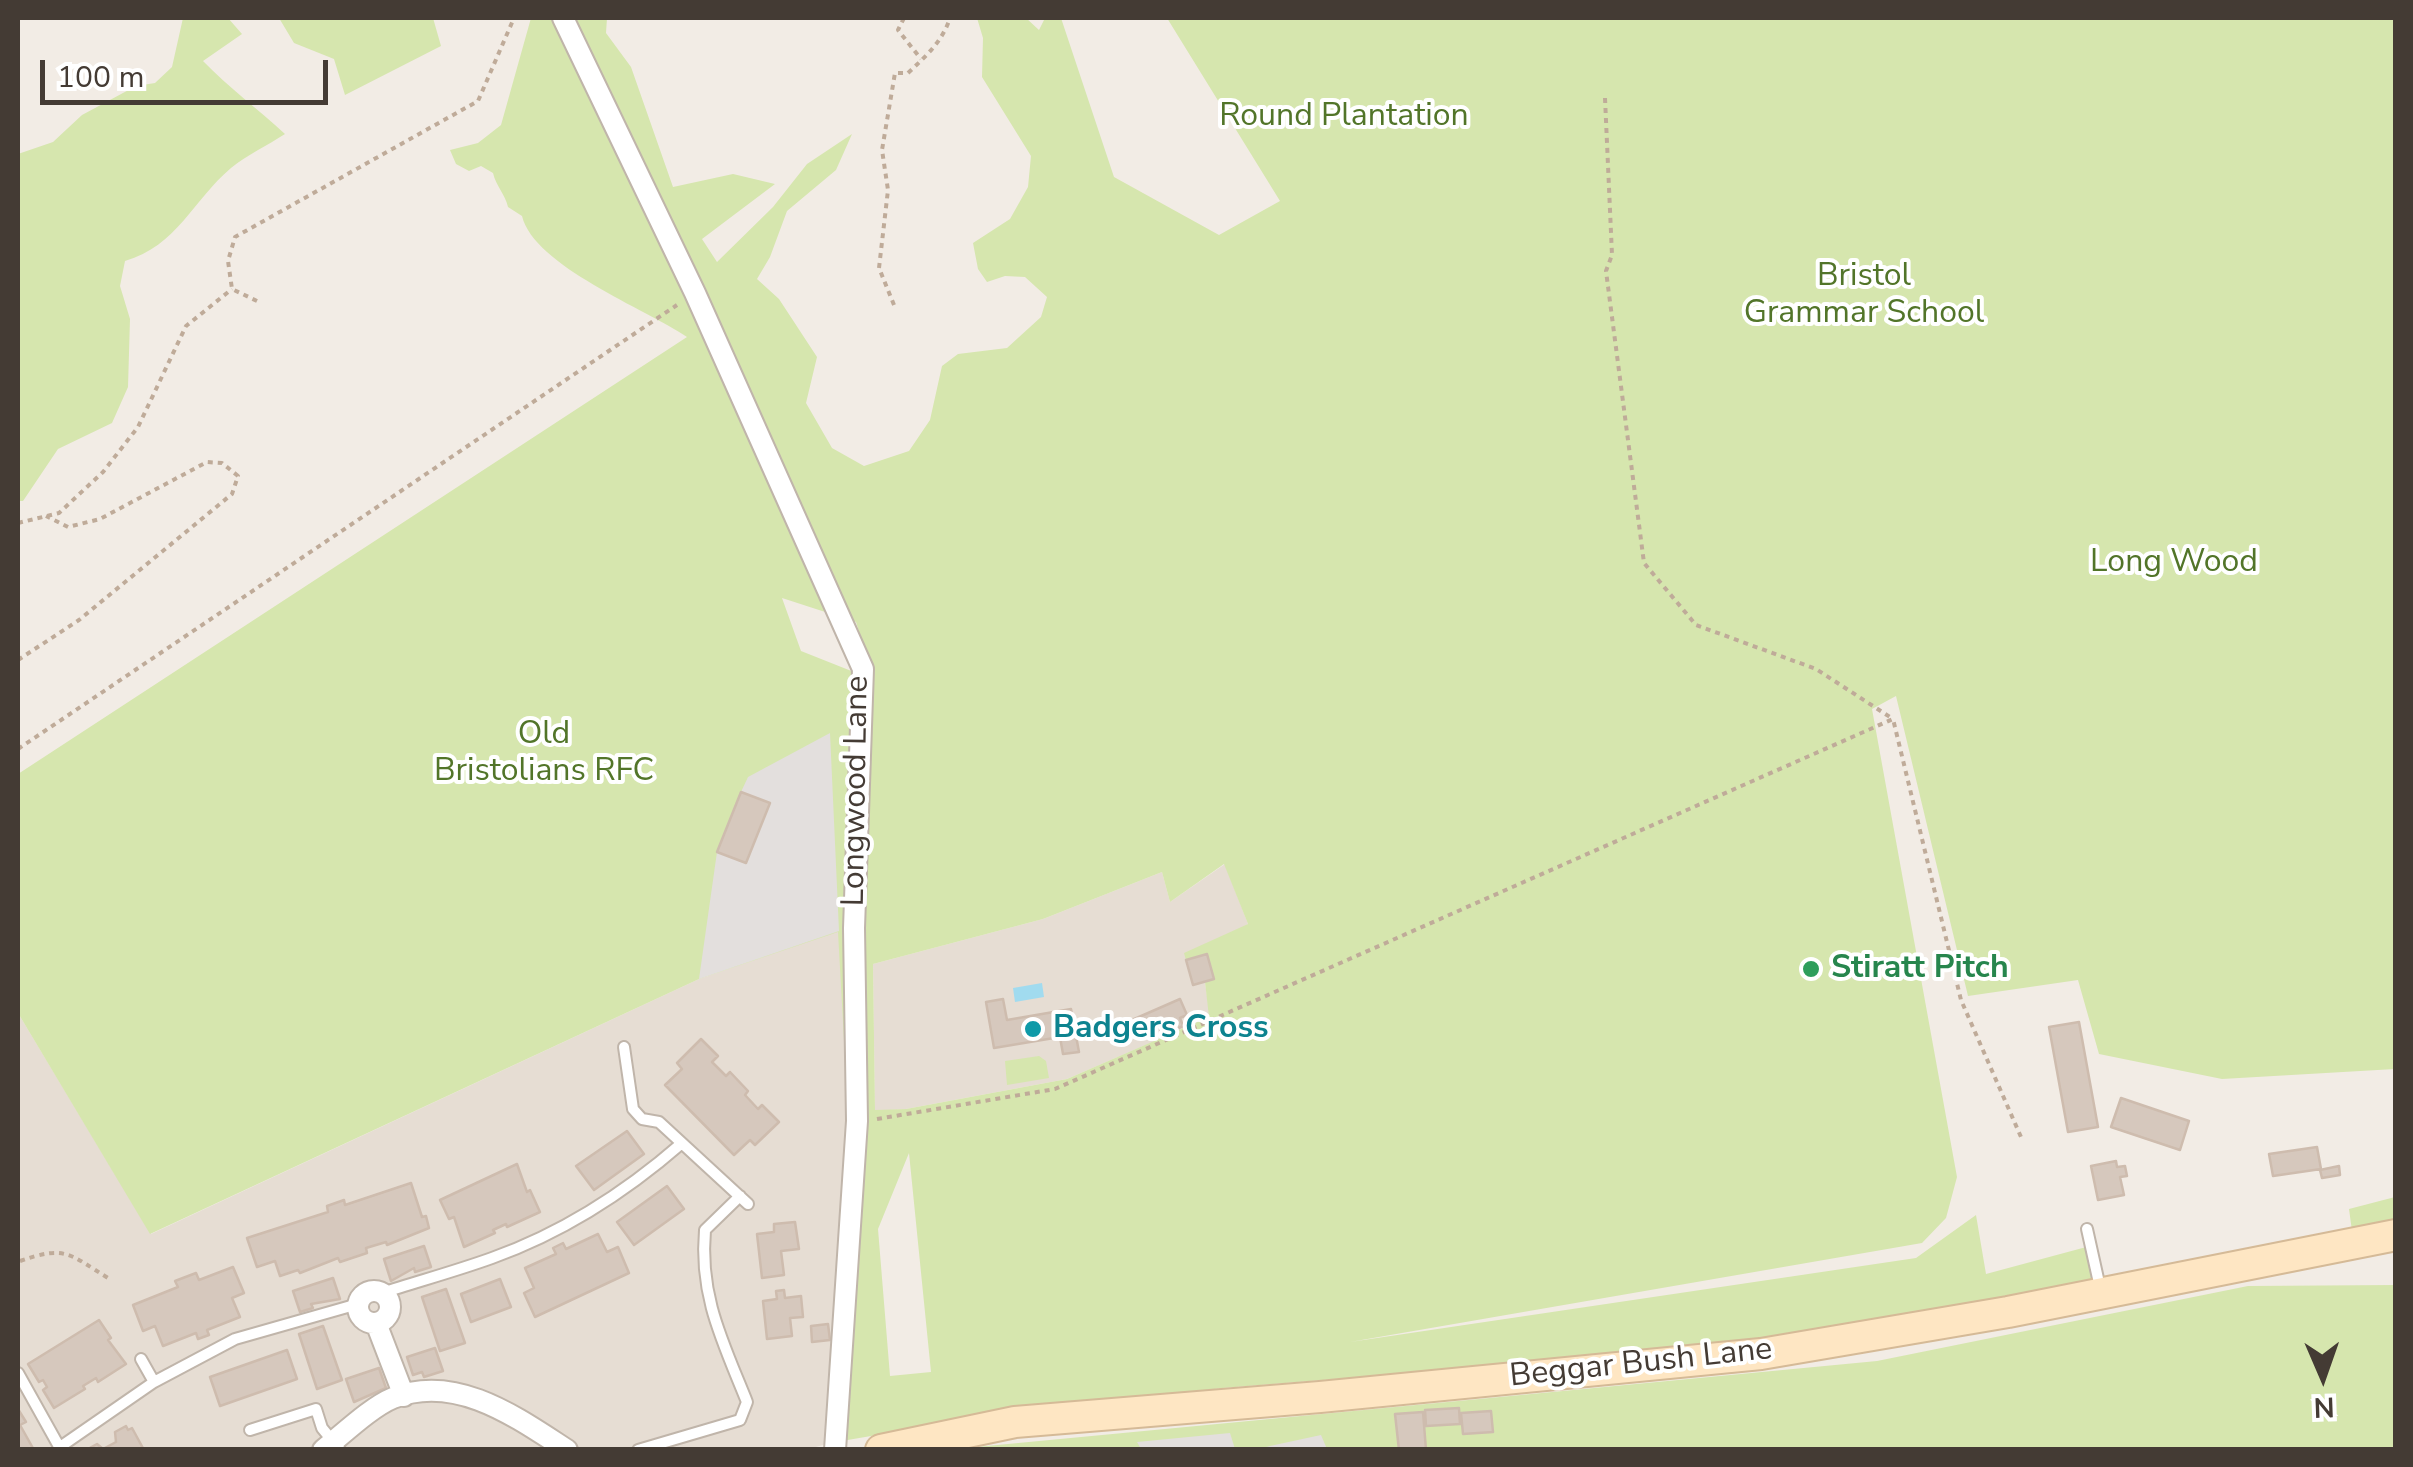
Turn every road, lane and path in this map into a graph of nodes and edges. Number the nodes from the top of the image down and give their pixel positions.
1 (514, 18) edge
2 (563, 18) edge
3 (904, 18) edge
4 (950, 18) edge
5 (922, 60) junction
6 (1606, 98) dead end
7 (232, 289) junction
8 (695, 293) junction
9 (256, 301) dead end
10 (894, 305) dead end
11 (46, 516) junction
12 (18, 523) edge
13 (18, 660) edge
14 (1893, 719) junction
15 (18, 749) edge
16 (624, 1047) dead end
17 (857, 1120) junction
18 (2021, 1137) dead end
19 (682, 1143) junction
20 (2086, 1229) dead end
21 (2396, 1235) edge
22 (19, 1260) edge
23 (18, 1269) edge
24 (108, 1278) dead end
25 (382, 1293) junction
26 (2101, 1293) junction
27 (358, 1304) junction
28 (376, 1323) junction
29 (140, 1359) dead end
30 (18, 1373) edge
31 (154, 1382) junction
32 (404, 1396) junction
33 (250, 1430) dead end
34 (332, 1447) edge
35 (60, 1448) edge
36 (567, 1450) edge
37 (638, 1450) edge
38 (835, 1450) edge
39 (881, 1450) edge

1 - 7 path
2 - 8 street, Longwood Lane
3 - 5 path
4 - 5 path
5 - 10 path
6 - 14 path
7 - 9 path
7 - 11 path
8 - 15 path
8 - 17 street, Longwood Lane
11 - 12 path
11 - 13 path
14 - 17 path
14 - 18 path
16 - 19 lane
17 - 38 street, Longwood Lane
19 - 25 lane
19 - 37 lane
20 - 26 lane
21 - 26 main road, Beggar Bush Lane
22 - 23 path
22 - 24 path
25 - 27 street
25 - 28 street
26 - 39 main road, Beggar Bush Lane
27 - 28 street
27 - 31 lane
28 - 32 street
29 - 31 lane
30 - 35 lane
31 - 35 lane
32 - 34 street
32 - 36 street
33 - 34 lane

